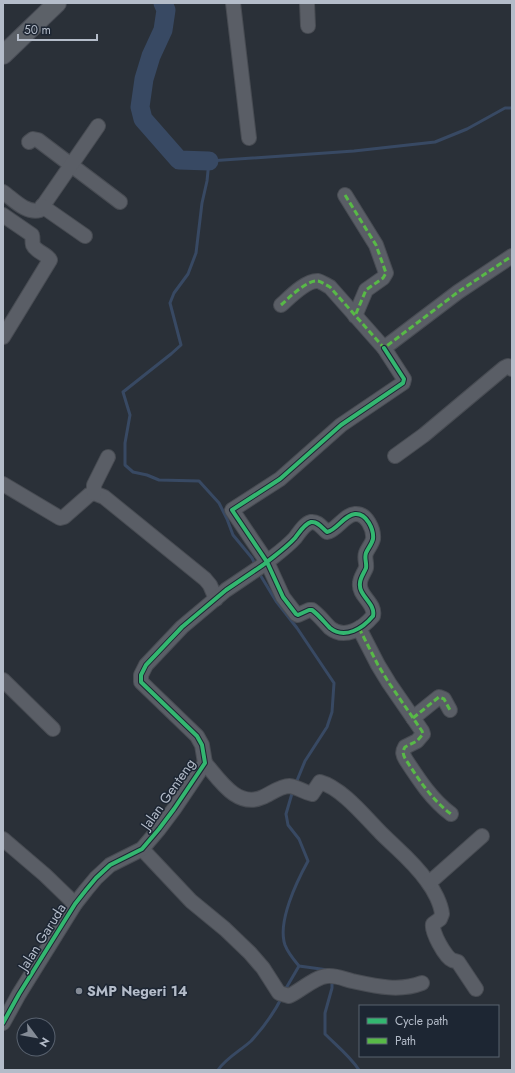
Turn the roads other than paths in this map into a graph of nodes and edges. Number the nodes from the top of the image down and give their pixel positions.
1 (57, 3) edge
2 (232, 3) edge
3 (306, 3) edge
4 (308, 26) dead end
5 (3, 55) edge
6 (98, 126) dead end
7 (250, 138) dead end
8 (29, 142) dead end
9 (70, 165) junction
10 (3, 192) edge
11 (345, 195) dead end
12 (120, 202) dead end
13 (42, 206) junction
14 (3, 215) edge
15 (84, 236) dead end
16 (512, 256) edge
17 (281, 305) dead end
18 (355, 316) junction
19 (3, 337) edge
20 (384, 348) junction
21 (512, 369) edge
22 (395, 456) dead end
23 (108, 457) dead end
24 (3, 484) edge
25 (94, 493) junction
26 (261, 567) junction
27 (216, 599) junction
28 (359, 628) junction
29 (3, 680) edge
30 (450, 710) dead end
31 (413, 718) junction
32 (53, 729) dead end
33 (205, 763) junction
34 (451, 814) dead end
35 (482, 836) dead end
36 (3, 839) edge
37 (142, 849) junction
38 (429, 883) junction
39 (75, 904) junction
40 (422, 983) dead end
41 (476, 989) dead end
42 (3, 1023) edge

1 - 5 main road
2 - 7 street
3 - 4 street
6 - 9 street
8 - 9 street
9 - 12 street
9 - 13 street
10 - 13 street
11 - 18 street
13 - 15 street
14 - 19 street
16 - 20 street
17 - 18 street
18 - 20 street
20 - 26 street
21 - 22 street
23 - 25 street
24 - 25 street
25 - 27 street
26 - 27 street
26 - 28 street
26 - 28 street
27 - 33 street, Jalan Genteng
28 - 31 street
29 - 32 street
30 - 31 street
31 - 34 street
33 - 37 street, Jalan Genteng
33 - 38 street
35 - 38 street
36 - 39 street, Jalan Garuda
37 - 39 street, Jalan Genteng
37 - 40 street
38 - 41 street
39 - 42 street, Jalan Garuda

